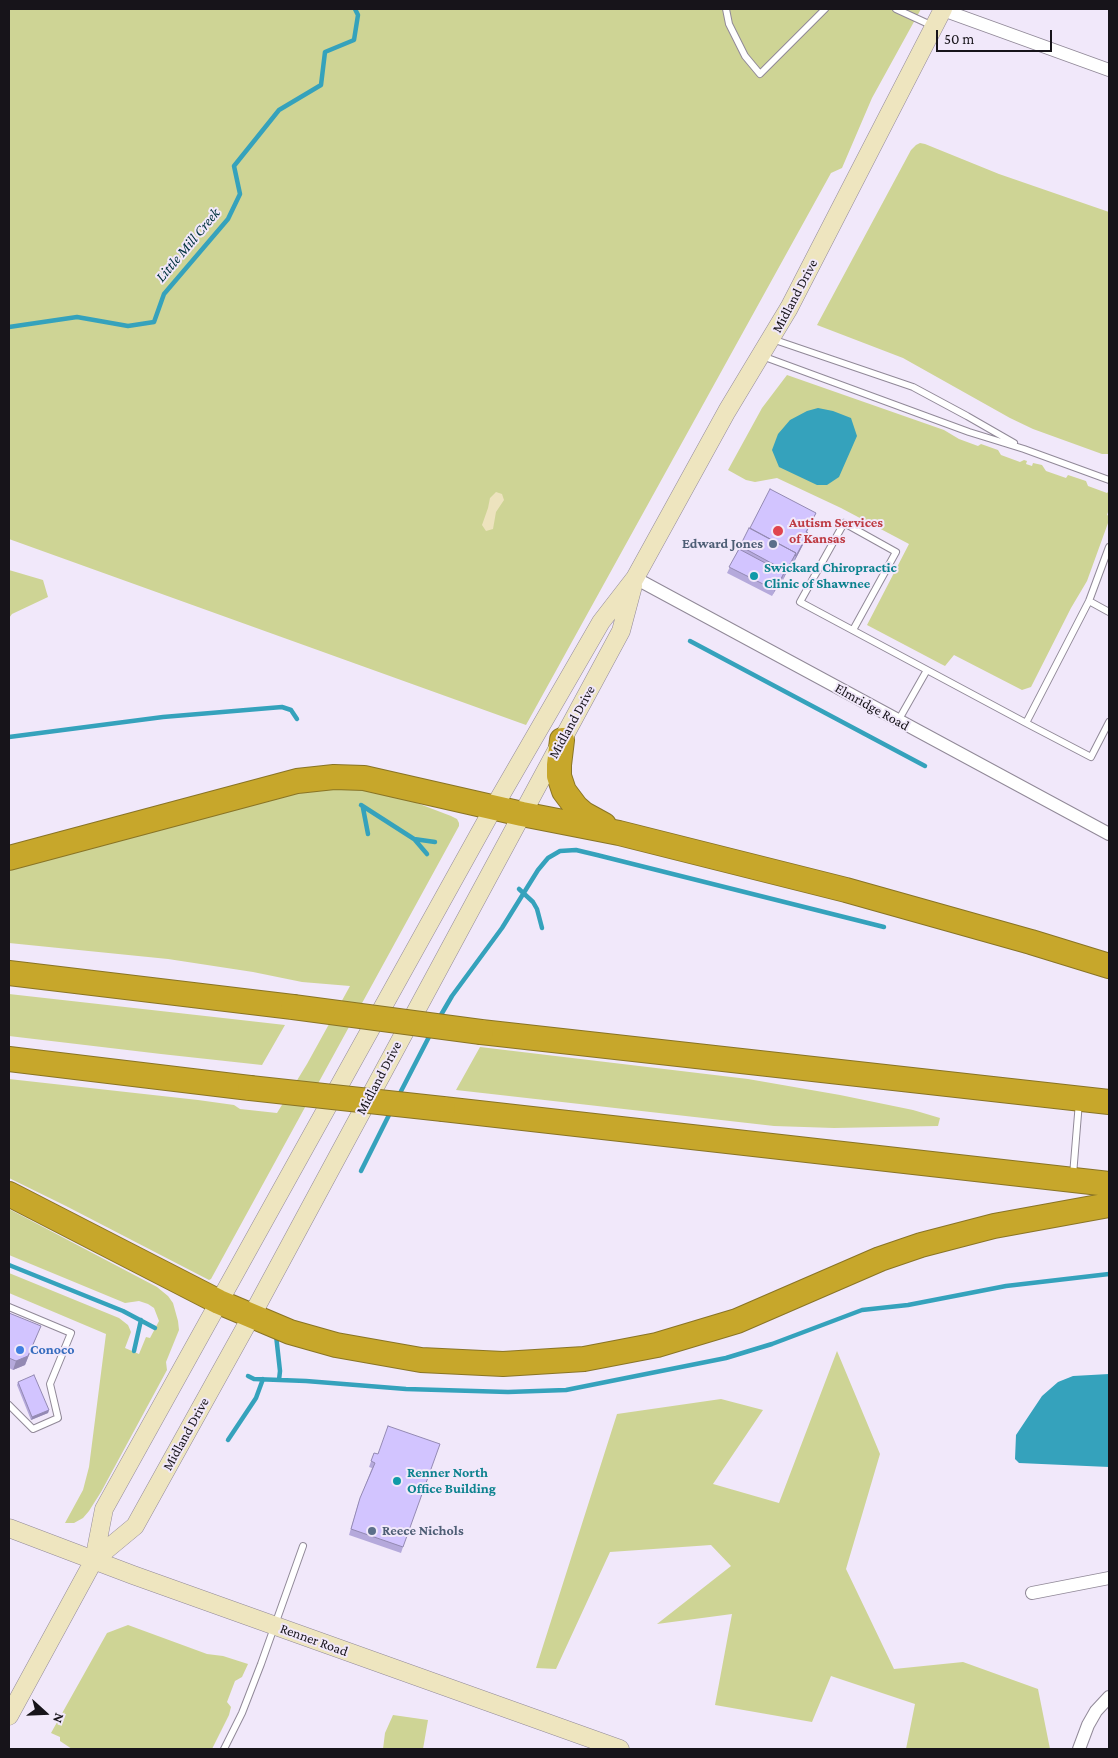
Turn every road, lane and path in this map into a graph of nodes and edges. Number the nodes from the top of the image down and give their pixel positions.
1 (726, 9) edge
2 (824, 9) edge
3 (896, 9) edge
4 (943, 10) edge
5 (934, 26) junction
6 (1109, 70) edge
7 (772, 339) junction
8 (762, 356) junction
9 (1024, 449) junction
10 (1109, 480) edge
11 (1109, 547) edge
12 (636, 578) junction
13 (1089, 601) junction
14 (1109, 612) edge
15 (853, 630) junction
16 (927, 670) junction
17 (898, 721) junction
18 (1109, 722) edge
19 (1026, 723) junction
20 (562, 740) junction
21 (494, 807) junction
22 (522, 814) junction
23 (619, 833) junction
24 (1109, 834) edge
25 (9, 858) edge
26 (1109, 966) edge
27 (9, 973) edge
28 (9, 1059) edge
29 (1080, 1099) junction
30 (1109, 1102) edge
31 (1072, 1179) junction
32 (1109, 1184) edge
33 (9, 1194) edge
34 (1109, 1205) edge
35 (219, 1302) junction
36 (9, 1308) edge
37 (251, 1317) junction
38 (9, 1405) edge
39 (9, 1528) edge
40 (302, 1546) dead end
41 (94, 1560) junction
42 (1109, 1578) edge
43 (1032, 1593) dead end
44 (275, 1626) junction
45 (1109, 1697) edge
46 (9, 1716) edge
47 (224, 1749) edge
48 (620, 1749) edge
49 (1079, 1749) edge

1 - 2 lane
3 - 5 lane
4 - 5 main road, Midland Drive
4 - 6 street
5 - 7 main road, Midland Drive
7 - 8 main road, Midland Drive
7 - 9 lane
8 - 9 lane
8 - 12 main road, Midland Drive
9 - 10 lane
11 - 13 lane
12 - 17 street, Elmridge Road
12 - 20 main road, Midland Drive
12 - 21 main road, Midland Drive
13 - 14 lane
13 - 19 lane
15 - 15 lane
15 - 16 lane
16 - 17 lane
16 - 19 lane
17 - 24 street, Elmridge Road
18 - 19 lane
20 - 22 main road, Midland Drive
20 - 23 highway
21 - 22 highway
21 - 25 highway
21 - 35 main road, Midland Drive
22 - 23 highway
22 - 37 main road, Midland Drive
23 - 26 highway
27 - 29 highway, bridge
28 - 31 highway, bridge
29 - 30 highway
29 - 31 lane
31 - 32 highway
33 - 35 highway
34 - 37 highway
35 - 37 highway
35 - 41 main road, Midland Drive
36 - 38 lane
37 - 41 main road, Midland Drive
39 - 41 main road, Renner Road
40 - 44 lane
41 - 44 main road, Renner Road
41 - 46 main road, Midland Drive
42 - 43 street
44 - 47 lane
44 - 48 main road, Renner Road
45 - 49 street

